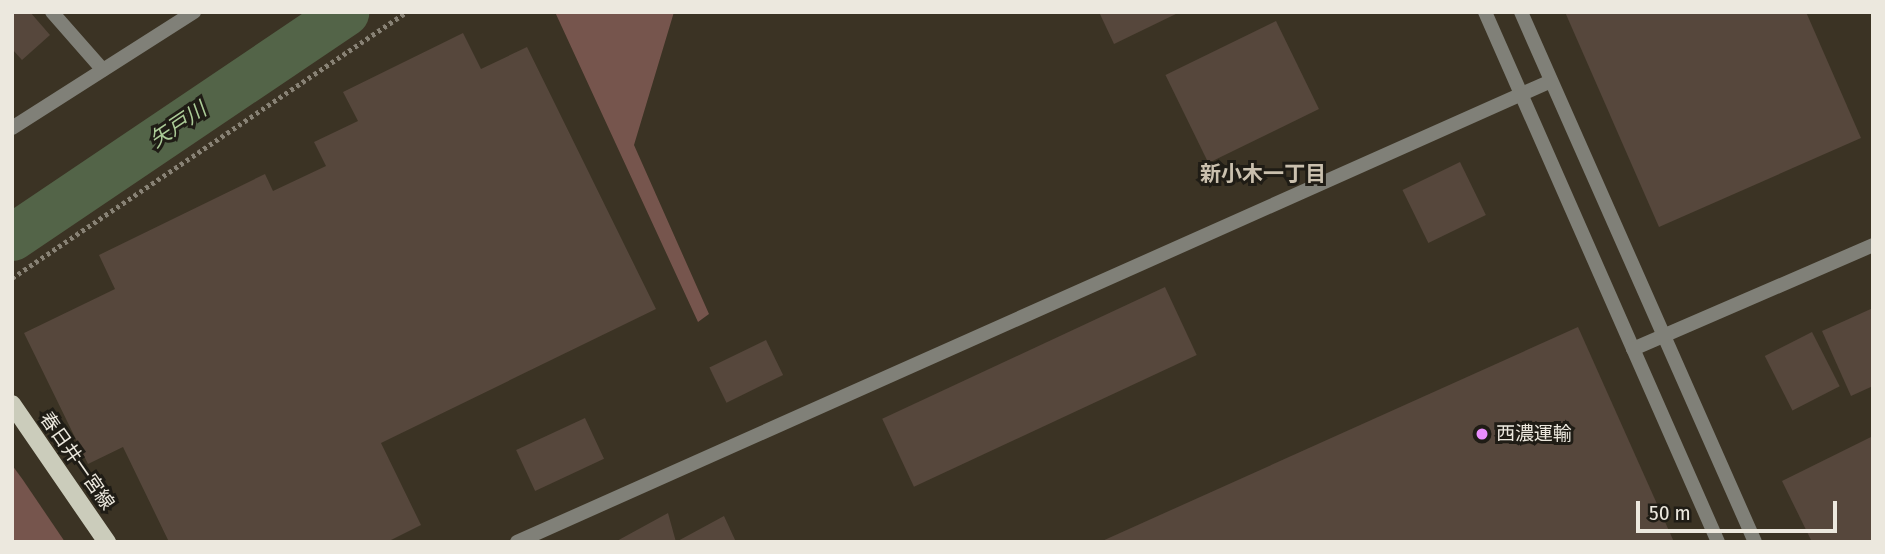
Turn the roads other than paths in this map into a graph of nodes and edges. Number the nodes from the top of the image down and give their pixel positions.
1 (52, 12) edge
2 (194, 12) edge
3 (1485, 12) edge
4 (1521, 12) edge
5 (103, 70) junction
6 (1551, 81) junction
7 (1522, 94) junction
8 (12, 128) edge
9 (1873, 245) edge
10 (1665, 335) junction
11 (1633, 349) junction
12 (12, 404) edge
13 (107, 542) edge
14 (517, 542) edge
15 (1718, 542) edge
16 (1755, 542) edge

1 - 5 street
2 - 5 street
3 - 7 street
4 - 6 street
5 - 8 street
6 - 7 street
6 - 10 street
7 - 11 street
7 - 14 street
9 - 10 street
10 - 11 street
10 - 16 street
11 - 15 street
12 - 13 main road, 春日井一宮線

